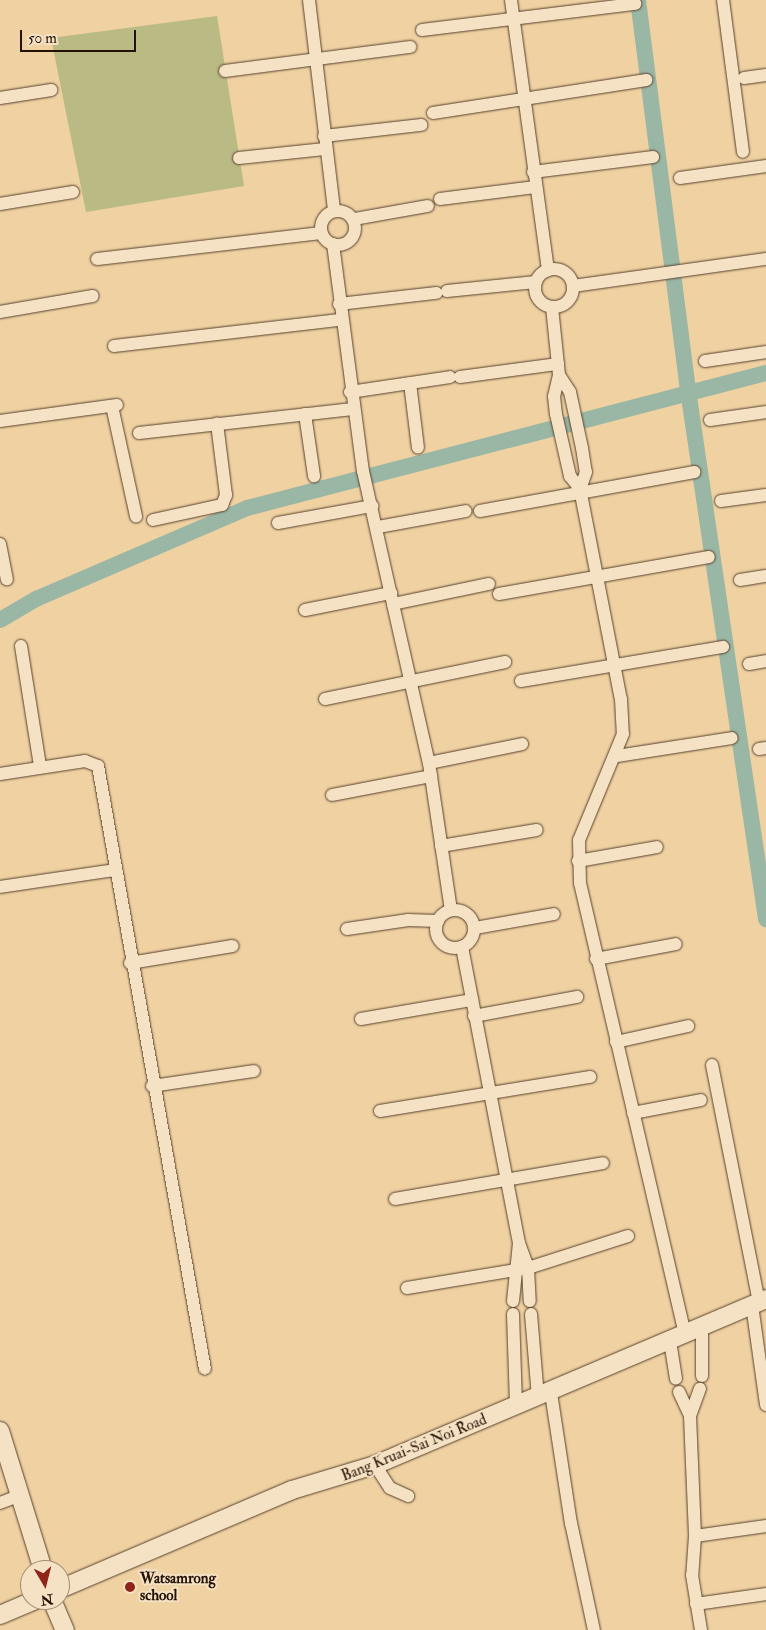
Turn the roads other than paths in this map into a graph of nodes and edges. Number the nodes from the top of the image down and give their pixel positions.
1 (309, 0) edge
2 (511, 0) edge
3 (723, 0) edge
4 (635, 4) dead end
5 (513, 20) junction
6 (422, 30) dead end
7 (410, 47) dead end
8 (315, 58) junction
9 (225, 71) dead end
10 (766, 75) edge
11 (744, 78) dead end
12 (646, 80) dead end
13 (51, 90) dead end
14 (0, 98) edge
15 (523, 100) junction
16 (432, 113) dead end
17 (421, 125) dead end
18 (325, 142) junction
19 (743, 152) dead end
20 (653, 157) dead end
21 (239, 158) dead end
22 (766, 166) edge
23 (533, 172) junction
24 (680, 178) dead end
25 (536, 188) junction
26 (73, 192) dead end
27 (440, 199) dead end
28 (0, 204) edge
29 (428, 206) dead end
30 (334, 211) junction
31 (354, 220) junction
32 (322, 234) junction
33 (333, 244) junction
34 (97, 259) dead end
35 (766, 259) edge
36 (548, 270) junction
37 (536, 282) junction
38 (573, 286) junction
39 (93, 296) dead end
40 (339, 304) junction
41 (552, 307) junction
42 (0, 312) edge
43 (340, 320) junction
44 (114, 346) dead end
45 (766, 352) edge
46 (705, 361) dead end
47 (559, 369) junction
48 (410, 383) junction
49 (350, 392) junction
50 (353, 409) junction
51 (766, 412) edge
52 (305, 414) junction
53 (710, 420) dead end
54 (0, 421) edge
55 (217, 424) junction
56 (139, 433) dead end
57 (418, 448) dead end
58 (694, 472) dead end
59 (314, 476) dead end
60 (580, 491) junction
61 (766, 495) edge
62 (721, 500) dead end
63 (372, 506) junction
64 (466, 511) dead end
65 (480, 511) dead end
66 (136, 516) dead end
67 (153, 520) dead end
68 (278, 524) dead end
69 (378, 528) junction
70 (0, 544) edge
71 (709, 557) dead end
72 (766, 576) edge
73 (7, 579) dead end
74 (597, 579) junction
75 (740, 580) dead end
76 (489, 584) dead end
77 (499, 594) dead end
78 (392, 599) junction
79 (305, 610) dead end
80 (21, 646) dead end
81 (722, 647) dead end
82 (766, 661) edge
83 (505, 662) dead end
84 (749, 664) dead end
85 (614, 667) junction
86 (410, 681) junction
87 (521, 681) dead end
88 (325, 699) dead end
89 (732, 738) dead end
90 (522, 744) dead end
91 (617, 756) junction
92 (429, 763) junction
93 (40, 766) junction
94 (0, 774) edge
95 (432, 776) junction
96 (332, 795) dead end
97 (537, 830) dead end
98 (441, 846) junction
99 (657, 847) dead end
100 (578, 861) junction
101 (115, 870) junction
102 (0, 888) edge
103 (451, 910) junction
104 (554, 914) dead end
105 (438, 921) junction
106 (474, 928) junction
107 (347, 929) dead end
108 (676, 944) dead end
109 (233, 946) dead end
110 (462, 946) junction
111 (596, 959) junction
112 (130, 963) junction
113 (577, 997) dead end
114 (472, 1000) junction
115 (474, 1016) junction
116 (361, 1019) dead end
117 (688, 1026) dead end
118 (616, 1042) junction
119 (712, 1065) dead end
120 (254, 1070) dead end
121 (590, 1077) dead end
122 (152, 1086) junction
123 (491, 1095) junction
124 (700, 1100) dead end
125 (380, 1111) dead end
126 (633, 1113) junction
127 (603, 1163) dead end
128 (508, 1180) junction
129 (395, 1199) dead end
130 (628, 1236) dead end
131 (519, 1243) junction
132 (528, 1268) junction
133 (513, 1271) junction
134 (408, 1288) dead end
135 (530, 1300) dead end
136 (759, 1302) edge
137 (531, 1314) dead end
138 (702, 1326) junction
139 (677, 1338) junction
140 (205, 1369) dead end
141 (702, 1376) dead end
142 (700, 1389) dead end
143 (544, 1395) junction
144 (516, 1406) junction
145 (766, 1406) edge
146 (690, 1416) junction
147 (0, 1431) edge
148 (375, 1465) junction
149 (21, 1495) junction
150 (408, 1496) dead end
151 (0, 1503) edge
152 (766, 1526) edge
153 (695, 1536) junction
154 (40, 1560) edge
155 (70, 1585) edge
156 (766, 1594) edge
157 (696, 1604) junction
158 (20, 1606) edge
159 (56, 1610) edge
160 (0, 1614) edge
161 (65, 1630) edge
162 (594, 1630) edge
163 (701, 1630) edge

1 - 8 street
2 - 5 street
3 - 19 street
4 - 5 street
5 - 6 street
5 - 15 street
7 - 8 street
8 - 9 street
8 - 18 street
10 - 11 street
12 - 15 street
13 - 14 street
15 - 16 street
15 - 23 street
17 - 18 street
18 - 21 street
18 - 30 street
20 - 23 street
22 - 24 street
23 - 25 street
25 - 27 street
25 - 36 street
26 - 28 street
29 - 31 street
30 - 31 street
30 - 32 street
31 - 33 street
32 - 33 street
32 - 34 street
33 - 40 street
35 - 38 street
36 - 37 street
36 - 38 street
37 - 40 street
37 - 41 street
38 - 41 street
39 - 42 street
40 - 43 street
41 - 47 street
43 - 44 street
43 - 49 street
45 - 46 street
47 - 48 street
47 - 60 street
47 - 60 street
48 - 49 street
48 - 57 street
49 - 50 street
50 - 52 street
50 - 63 street
51 - 53 street
52 - 55 street
52 - 59 street
54 - 66 street
55 - 56 street
55 - 67 street
58 - 60 street
60 - 65 street
60 - 74 street
61 - 62 street
63 - 68 street
63 - 69 street
64 - 69 street
69 - 78 street
70 - 73 street
71 - 74 street
72 - 75 street
74 - 77 street
74 - 85 street
76 - 78 street
78 - 79 street
78 - 86 street
80 - 93 street
81 - 85 street
82 - 84 street
83 - 86 street
85 - 87 street
85 - 91 street
86 - 88 street
86 - 92 street
89 - 91 street
90 - 92 street
91 - 100 street
92 - 95 street
93 - 94 street
93 - 101 street
95 - 96 street
95 - 98 street
97 - 98 street
98 - 103 street
99 - 100 street
100 - 111 street
101 - 102 street
101 - 112 street
103 - 105 street
103 - 106 street
104 - 106 street
105 - 107 street
105 - 110 street
106 - 110 street
108 - 111 street
109 - 112 street
110 - 114 street
111 - 118 street
112 - 122 street
113 - 115 street
114 - 115 street
114 - 116 street
115 - 123 street
117 - 118 street
118 - 126 street
119 - 136 street
120 - 122 street
121 - 123 street
122 - 140 street
123 - 125 street
123 - 128 street
124 - 126 street
126 - 139 street
127 - 128 street
128 - 129 street
128 - 131 street
130 - 132 street
131 - 132 street
131 - 133 street
132 - 133 street
132 - 135 street
133 - 134 street
133 - 144 street
136 - 138 main road, Bang Kruai-Sai Noi Road
136 - 145 street
137 - 143 street
138 - 139 main road, Bang Kruai-Sai Noi Road
138 - 141 street
139 - 143 main road, Bang Kruai-Sai Noi Road
139 - 146 street
142 - 146 street
143 - 144 main road, Bang Kruai-Sai Noi Road
143 - 162 street
144 - 148 main road, Bang Kruai-Sai Noi Road
146 - 153 street
147 - 149 main road
148 - 150 street
148 - 155 main road, Bang Kruai-Sai Noi Road
149 - 151 street
149 - 154 main road
152 - 153 street
153 - 157 street
156 - 157 street
157 - 163 street
158 - 160 main road
159 - 161 main road

